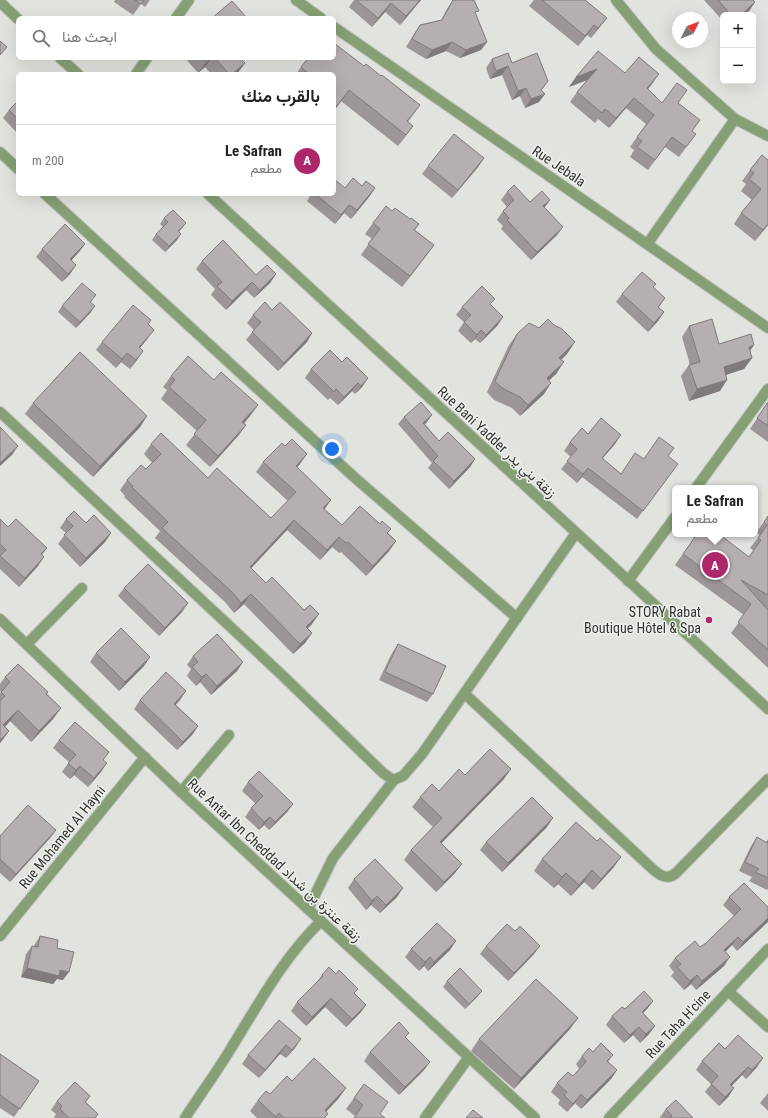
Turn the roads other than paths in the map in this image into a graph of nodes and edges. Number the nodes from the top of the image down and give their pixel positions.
1 (189, 0) edge
2 (296, 0) edge
3 (616, 0) edge
4 (0, 2) edge
5 (16, 16) edge
6 (177, 16) edge
7 (318, 16) edge
8 (336, 28) edge
9 (62, 60) edge
10 (146, 60) edge
11 (76, 72) edge
12 (137, 72) edge
13 (735, 119) junction
14 (768, 136) edge
15 (0, 152) edge
16 (16, 167) edge
17 (47, 196) edge
18 (210, 196) edge
19 (648, 243) junction
20 (768, 328) edge
21 (768, 389) edge
22 (0, 412) edge
23 (698, 485) edge
24 (672, 521) edge
25 (576, 533) junction
26 (628, 581) junction
27 (82, 588) dead end
28 (517, 618) junction
29 (0, 619) edge
30 (27, 644) junction
31 (465, 694) junction
32 (768, 709) edge
33 (229, 735) dead end
34 (146, 757) junction
35 (768, 779) edge
36 (394, 780) junction
37 (180, 792) junction
38 (308, 909) junction
39 (321, 921) junction
40 (1, 931) edge
41 (768, 949) edge
42 (728, 991) junction
43 (768, 1027) edge
44 (469, 1057) junction
45 (185, 1118) edge
46 (425, 1118) edge
47 (535, 1118) edge
48 (609, 1118) edge

1 - 6 street
2 - 7 street
3 - 13 street
4 - 5 street
8 - 19 street, Rue Jebala
9 - 11 street
10 - 12 street
13 - 14 street
13 - 19 street
15 - 16 street
17 - 28 street
18 - 25 street, Rue Bani Yadder زنقة بني يدر
19 - 20 street, Rue Jebala
21 - 23 street
22 - 36 street
24 - 26 street
25 - 26 street, Rue Bani Yadder زنقة بني يدر
25 - 28 street
26 - 32 street, Rue Bani Yadder زنقة بني يدر
27 - 30 street
28 - 31 street
29 - 30 street, Rue Antar Ibn Cheddad زنقة عنترة بن شداد
30 - 34 street, Rue Antar Ibn Cheddad زنقة عنترة بن شداد
31 - 35 street
31 - 36 street
33 - 37 street
34 - 37 street, Rue Antar Ibn Cheddad زنقة عنترة بن شداد
34 - 40 street, Rue Mohamed Al Hayni
36 - 38 street
37 - 38 street, Rue Antar Ibn Cheddad زنقة عنترة بن شداد
38 - 39 street, Rue Antar Ibn Cheddad زنقة عنترة بن شداد
39 - 44 street, Rue Antar Ibn Cheddad زنقة عنترة بن شداد
39 - 45 street
41 - 42 street, Rue Taha H'cine
42 - 43 street
42 - 48 street, Rue Taha H'cine
44 - 46 street
44 - 47 street, Rue Antar Ibn Cheddad زنقة عنترة بن شداد

